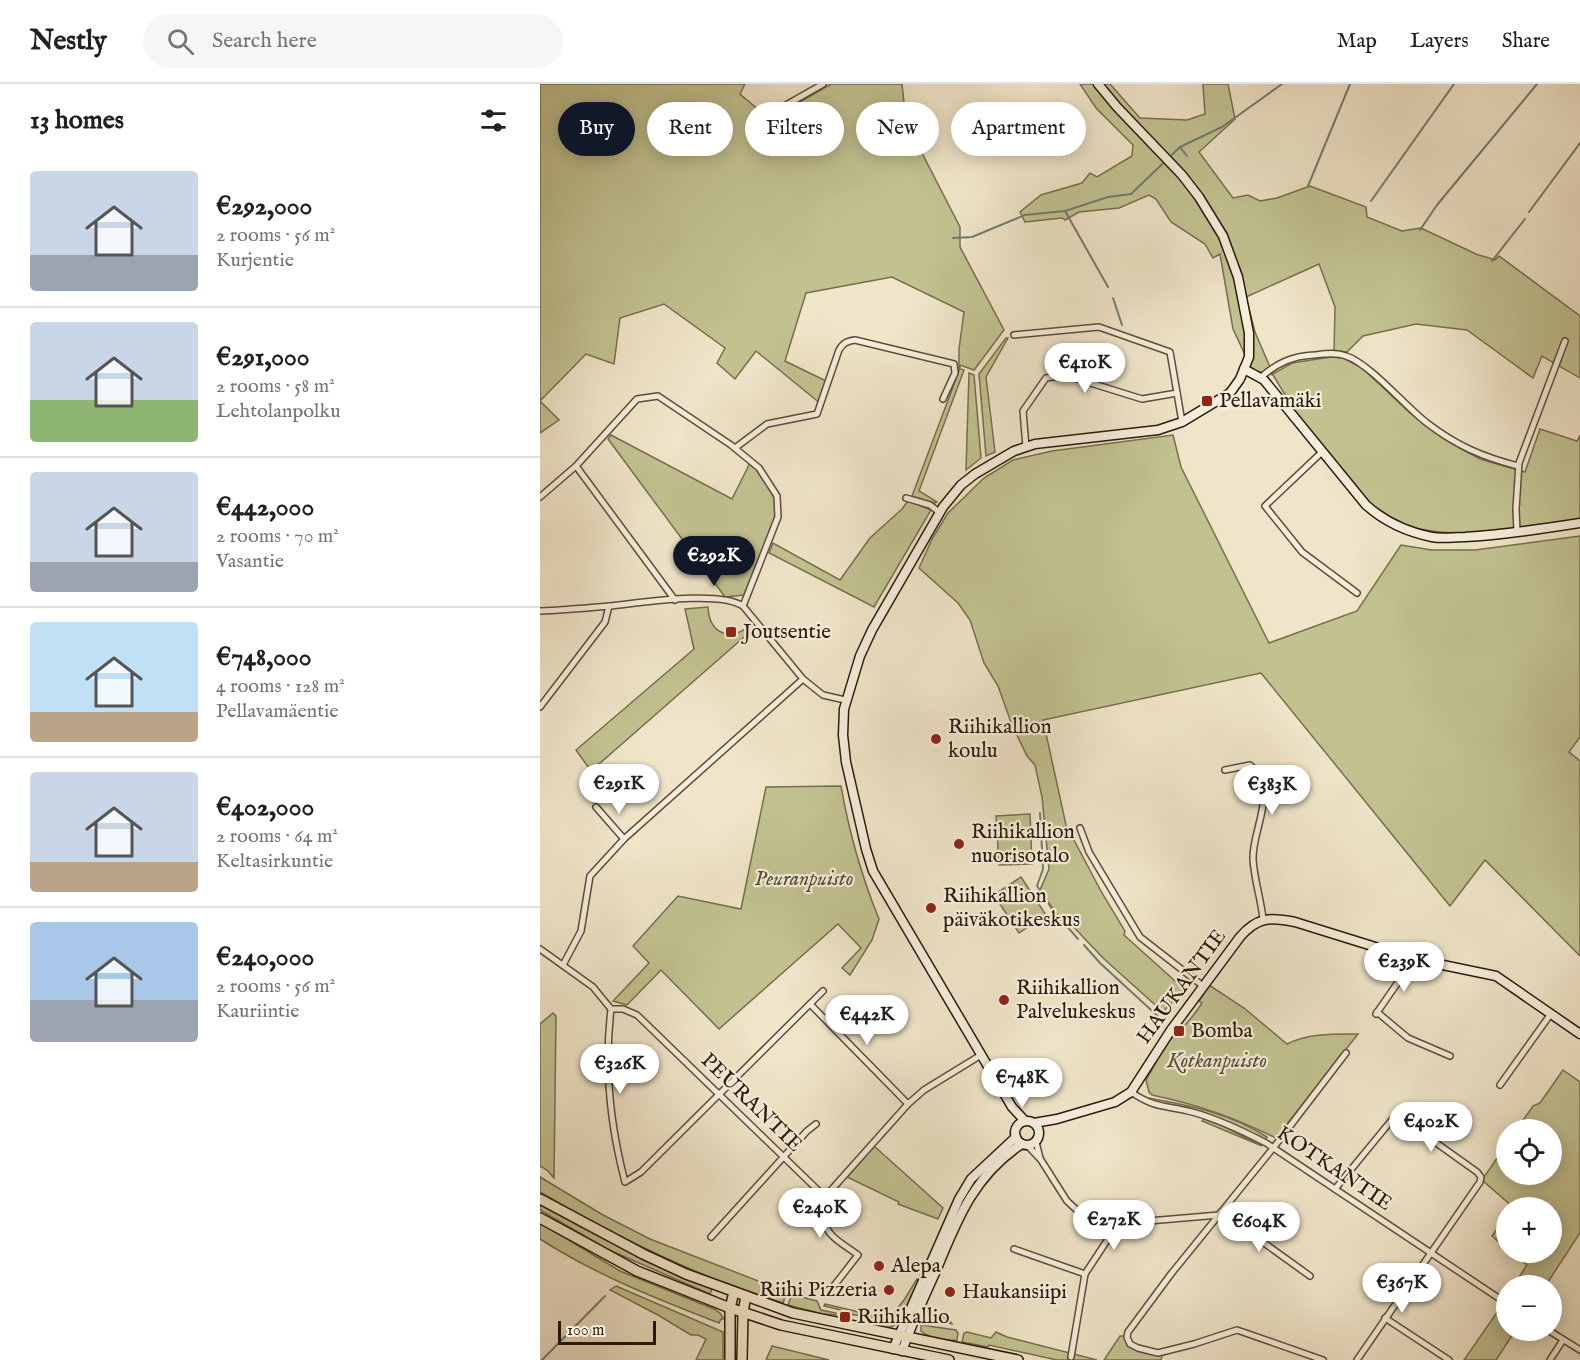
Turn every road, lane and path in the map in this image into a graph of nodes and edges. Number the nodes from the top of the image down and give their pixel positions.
1 (823, 84) edge
2 (1098, 84) edge
3 (791, 102) edge
4 (1014, 335) dead end
5 (1565, 341) dead end
6 (1244, 369) junction
7 (1260, 378) junction
8 (1177, 393) junction
9 (943, 399) dead end
10 (1182, 422) junction
11 (1026, 447) junction
12 (735, 448) junction
13 (1322, 452) junction
14 (576, 466) junction
15 (1518, 466) junction
16 (540, 497) edge
17 (906, 498) dead end
18 (939, 512) junction
19 (1580, 523) edge
20 (1517, 532) junction
21 (1357, 593) dead end
22 (675, 600) junction
23 (609, 606) junction
24 (743, 606) junction
25 (540, 611) edge
26 (803, 679) junction
27 (845, 700) junction
28 (540, 707) edge
29 (1225, 770) dead end
30 (596, 807) dead end
31 (1080, 828) dead end
32 (624, 839) junction
33 (1263, 920) junction
34 (540, 949) edge
35 (1414, 959) junction
36 (563, 965) junction
37 (1203, 986) junction
38 (823, 991) dead end
39 (810, 1004) junction
40 (611, 1009) junction
41 (1550, 1015) junction
42 (1580, 1034) edge
43 (1346, 1053) dead end
44 (981, 1055) junction
45 (1450, 1056) dead end
46 (1500, 1085) dead end
47 (1131, 1092) junction
48 (718, 1095) junction
49 (908, 1104) junction
50 (1057, 1119) junction
51 (1026, 1123) junction
52 (816, 1124) dead end
53 (1040, 1133) junction
54 (1025, 1142) junction
55 (1274, 1147) junction
56 (783, 1157) junction
57 (1335, 1189) junction
58 (825, 1197) junction
59 (540, 1199) edge
60 (1220, 1214) junction
61 (540, 1218) edge
62 (711, 1237) dead end
63 (1108, 1239) junction
64 (1014, 1249) dead end
65 (1430, 1254) junction
66 (1085, 1274) junction
67 (1310, 1276) dead end
68 (832, 1287) dead end
69 (734, 1292) junction
70 (746, 1296) junction
71 (1496, 1297) edge
72 (730, 1308) junction
73 (743, 1312) junction
74 (1385, 1318) junction
75 (902, 1337) junction
76 (1563, 1340) joint
77 (897, 1350) junction
78 (1580, 1350) edge
79 (1071, 1357) dead end
80 (730, 1360) edge
81 (742, 1360) edge
82 (949, 1360) edge
83 (1018, 1360) edge
84 (1323, 1360) edge
85 (1357, 1360) edge
86 (1449, 1360) edge
87 (1550, 1360) edge

1 - 3 street
2 - 6 street
4 - 8 street
5 - 15 street
6 - 7 street
6 - 10 street
7 - 13 street
7 - 15 street
8 - 10 street
8 - 11 street
9 - 12 street
10 - 11 street
11 - 18 street
12 - 14 street
12 - 24 street
13 - 20 street
13 - 21 street
14 - 16 street
14 - 22 street
15 - 20 street
17 - 18 street
18 - 27 street
19 - 20 street
22 - 23 street
22 - 24 street
23 - 25 street
23 - 28 street
24 - 26 street
26 - 27 street
26 - 32 street
27 - 44 street
29 - 33 street
30 - 32 street
31 - 37 street
32 - 36 street
33 - 35 street
33 - 37 street, HAUKANTIE
34 - 36 street
35 - 41 street
35 - 45 street
36 - 40 street
37 - 47 street, HAUKANTIE
38 - 39 street
39 - 48 street
39 - 49 street
40 - 48 street, PEURANTIE
40 - 48 street
41 - 42 street
41 - 46 street
43 - 55 street
44 - 49 street
44 - 51 street
47 - 50 street
47 - 55 street, KOTKANTIE
48 - 56 street, PEURANTIE
49 - 58 street
50 - 51 street
50 - 53 street
51 - 53 street
51 - 54 street
52 - 56 street
53 - 54 street
54 - 63 street
54 - 75 street
55 - 57 street, KOTKANTIE
55 - 60 street
56 - 58 street, PEURANTIE
56 - 62 street
57 - 65 street, KOTKANTIE
57 - 65 street
58 - 68 street
59 - 69 main road
60 - 63 street
60 - 67 street
60 - 84 street
61 - 72 main road
63 - 66 street
64 - 66 street
65 - 71 street, KOTKANTIE
65 - 74 street
66 - 79 street
69 - 70 main road
69 - 72 main road
70 - 73 main road
70 - 75 main road
72 - 73 main road
72 - 80 main road
73 - 77 main road
73 - 81 main road
74 - 85 street
74 - 86 street
75 - 77 street
75 - 83 main road
76 - 78 street
76 - 87 street
77 - 82 main road

